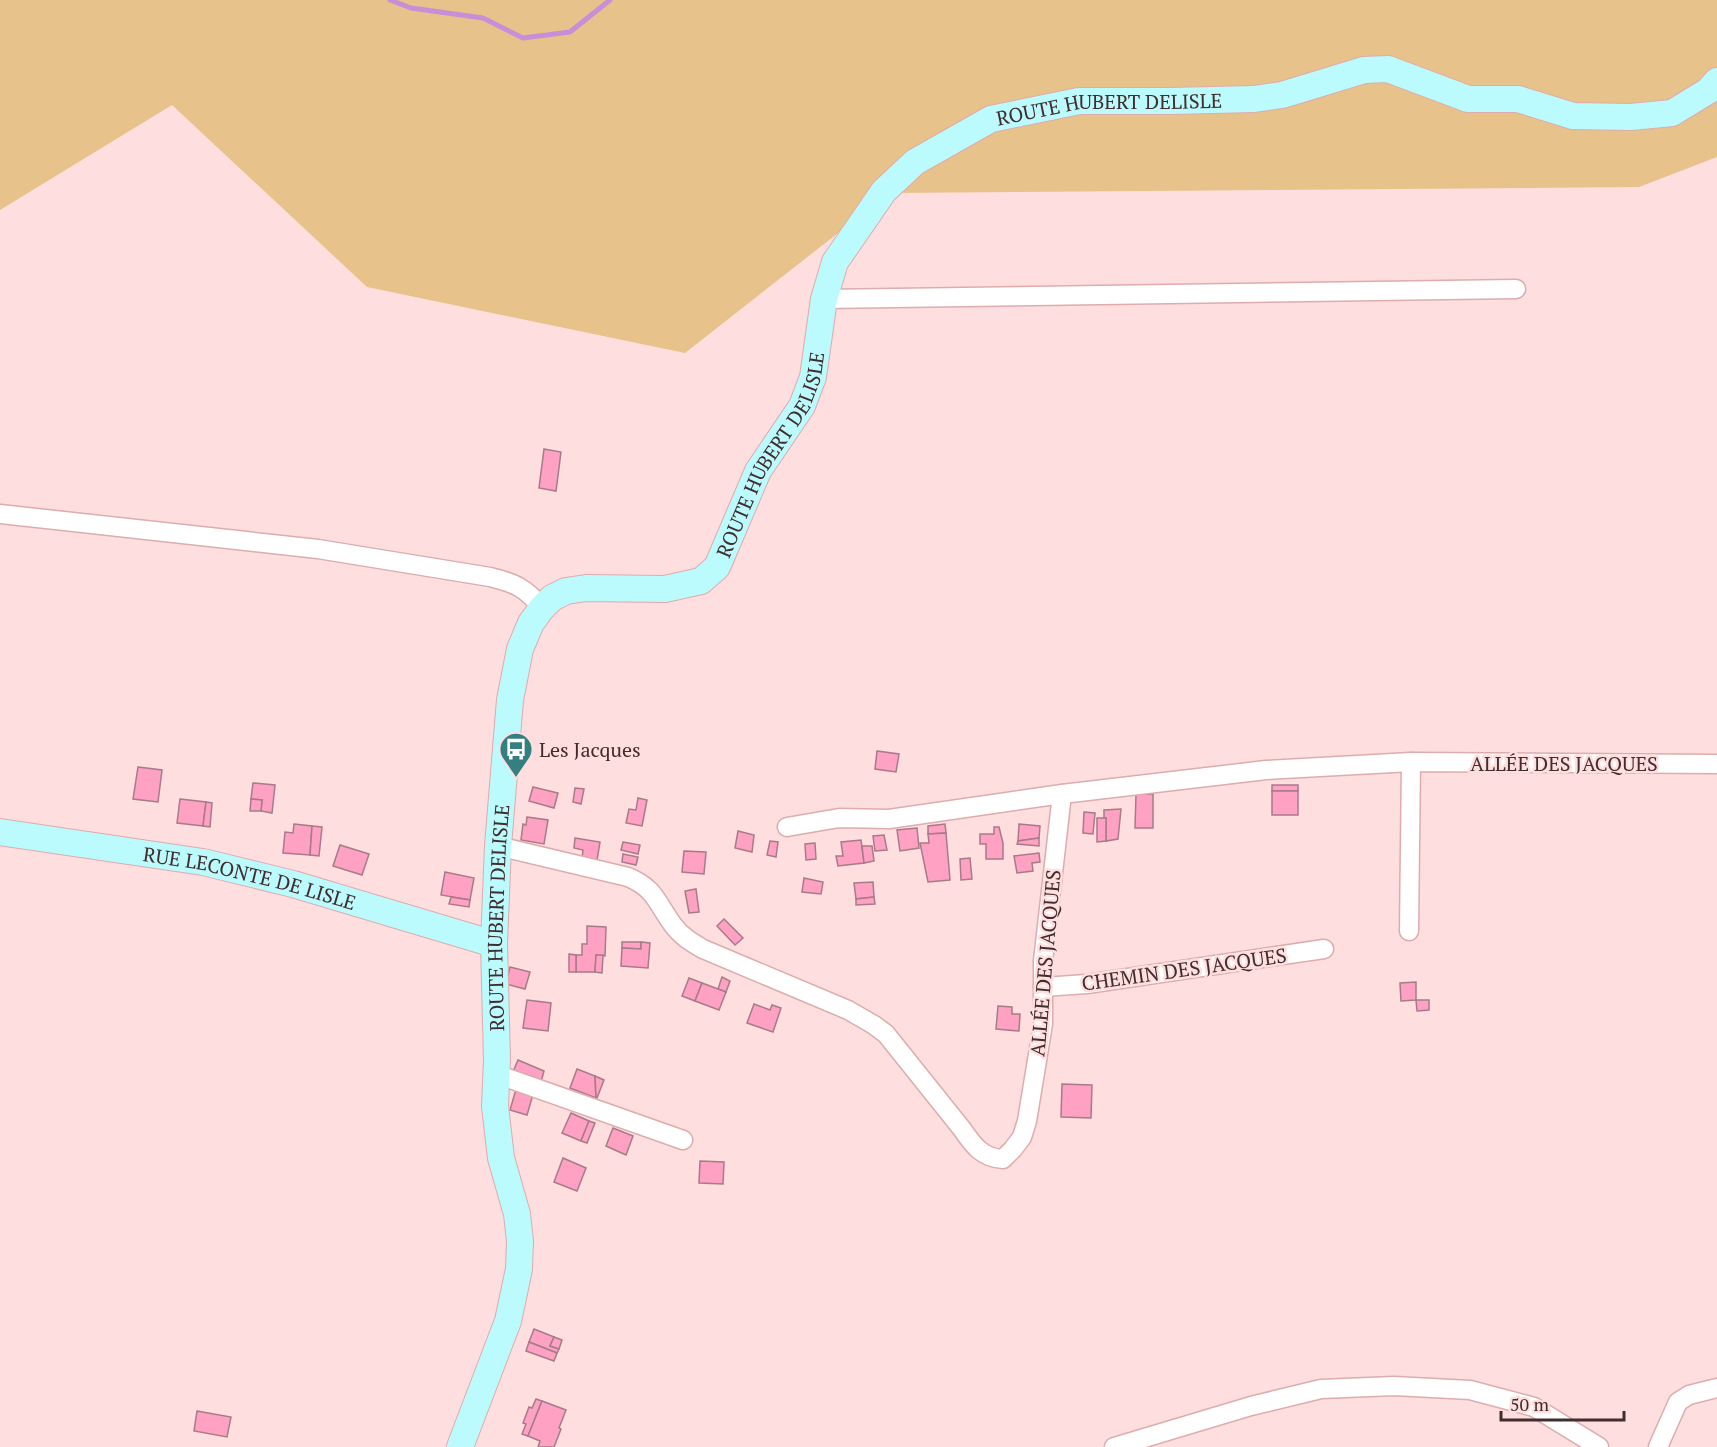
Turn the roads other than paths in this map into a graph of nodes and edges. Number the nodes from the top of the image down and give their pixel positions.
1 (1717, 81) edge
2 (1516, 289) dead end
3 (824, 299) junction
4 (0, 513) edge
5 (542, 608) junction
6 (1411, 762) junction
7 (1717, 764) edge
8 (1062, 794) junction
9 (787, 828) dead end
10 (0, 832) edge
11 (498, 846) junction
12 (1409, 931) dead end
13 (494, 944) junction
14 (1324, 949) dead end
15 (1043, 987) junction
16 (496, 1074) junction
17 (683, 1140) dead end
18 (1717, 1388) edge
19 (1119, 1446) edge
20 (460, 1447) edge
21 (1599, 1447) edge
22 (1658, 1447) edge

1 - 3 main road, ROUTE HUBERT DELISLE
2 - 3 street
3 - 5 main road, ROUTE HUBERT DELISLE
4 - 5 street
5 - 11 main road, ROUTE HUBERT DELISLE
6 - 7 street, ALLÉE DES JACQUES
6 - 8 street, ALLÉE DES JACQUES
6 - 12 street
8 - 9 street, ALLÉE DES JACQUES
8 - 15 street, ALLÉE DES JACQUES
10 - 13 main road, RUE LECONTE DE LISLE
11 - 13 main road, ROUTE HUBERT DELISLE
11 - 15 street, ALLÉE DES JACQUES
13 - 16 main road, ROUTE HUBERT DELISLE
14 - 15 street, CHEMIN DES JACQUES
16 - 17 street
16 - 20 main road, ROUTE HUBERT DELISLE
18 - 22 street
19 - 21 street

